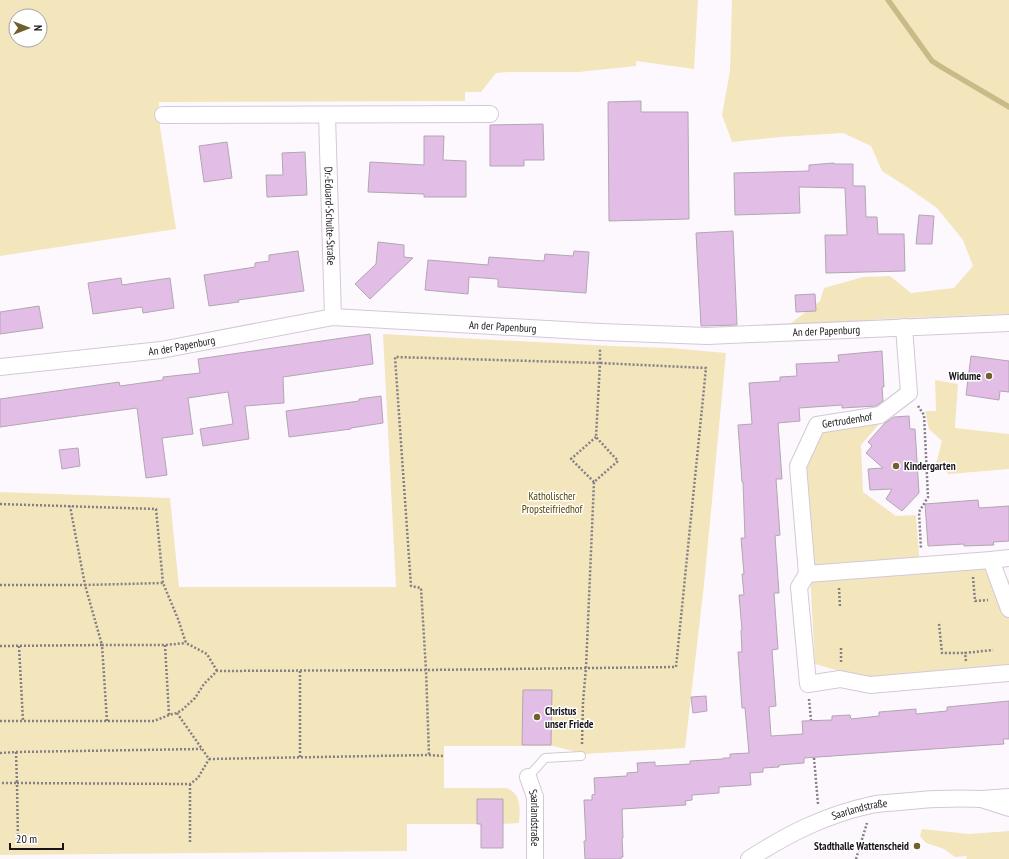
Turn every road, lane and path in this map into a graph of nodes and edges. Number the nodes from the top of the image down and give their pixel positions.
1 (490, 114) dead end
2 (163, 115) dead end
3 (327, 115) junction
4 (333, 318) junction
5 (1009, 323) edge
6 (904, 327) junction
7 (600, 332) junction
8 (600, 363) junction
9 (0, 368) edge
10 (909, 393) junction
11 (596, 437) junction
12 (594, 482) junction
13 (0, 504) edge
14 (70, 506) junction
15 (1009, 558) edge
16 (991, 560) junction
17 (972, 562) junction
18 (923, 565) junction
19 (807, 574) junction
20 (163, 583) junction
21 (0, 585) edge
22 (86, 585) junction
23 (988, 600) dead end
24 (1009, 609) edge
25 (939, 624) dead end
26 (186, 643) junction
27 (102, 645) junction
28 (165, 645) junction
29 (0, 646) edge
30 (19, 646) junction
31 (993, 650) dead end
32 (979, 651) dead end
33 (966, 652) dead end
34 (586, 668) junction
35 (426, 670) junction
36 (217, 671) junction
37 (300, 671) junction
38 (1009, 673) edge
39 (177, 713) junction
40 (169, 715) junction
41 (0, 721) edge
42 (22, 721) junction
43 (107, 721) junction
44 (202, 748) junction
45 (0, 752) edge
46 (16, 752) junction
47 (429, 755) junction
48 (444, 756) dead end
49 (581, 756) joint
50 (300, 757) junction
51 (814, 758) dead end
52 (209, 759) junction
53 (528, 777) joint
54 (0, 783) edge
55 (17, 783) junction
56 (190, 784) junction
57 (1009, 797) edge
58 (981, 800) junction
59 (873, 804) junction
60 (1009, 808) edge
61 (819, 821) junction
62 (18, 843) dead end
63 (190, 844) dead end
64 (535, 859) edge
65 (749, 859) edge
66 (856, 859) edge

1 - 3 street
2 - 3 street
3 - 4 street, Dr.-Eduard-Schulte-Straße
4 - 7 street, An der Papenburg
4 - 9 street, An der Papenburg
5 - 6 street, An der Papenburg
6 - 7 street, An der Papenburg
6 - 10 street
7 - 8 path
8 - 11 path
8 - 34 path
8 - 35 path
10 - 18 path
10 - 19 street, Gertrudenhof
11 - 12 path
11 - 12 path
12 - 34 path
13 - 14 path
14 - 20 path
14 - 22 path
15 - 16 street
16 - 17 street
16 - 24 street
17 - 18 street
17 - 23 path
18 - 19 street
19 - 38 street, Gertrudenhof
20 - 22 path
20 - 26 path
21 - 22 path
22 - 27 path
25 - 33 path
26 - 28 path
26 - 36 path
27 - 28 path
27 - 30 path
27 - 43 path
28 - 40 path
29 - 30 path
30 - 42 path
31 - 32 path
34 - 35 path
34 - 49 path
35 - 37 path
35 - 47 path
36 - 37 path
36 - 39 path
37 - 50 path
39 - 40 path
39 - 44 path
40 - 43 path
41 - 42 path
42 - 43 path
44 - 46 path
44 - 52 path
45 - 46 path
46 - 55 path
47 - 48 path
47 - 50 path
49 - 53 lane
50 - 52 path
51 - 61 path
52 - 56 path
53 - 64 street, Saarlandstraße
54 - 55 path
55 - 56 path
55 - 62 path
56 - 63 path
57 - 58 street, Saarlandstraße
58 - 59 street, Saarlandstraße
58 - 60 street, Saarlandstraße
59 - 61 street, Saarlandstraße
59 - 66 path
61 - 65 street, Saarlandstraße

